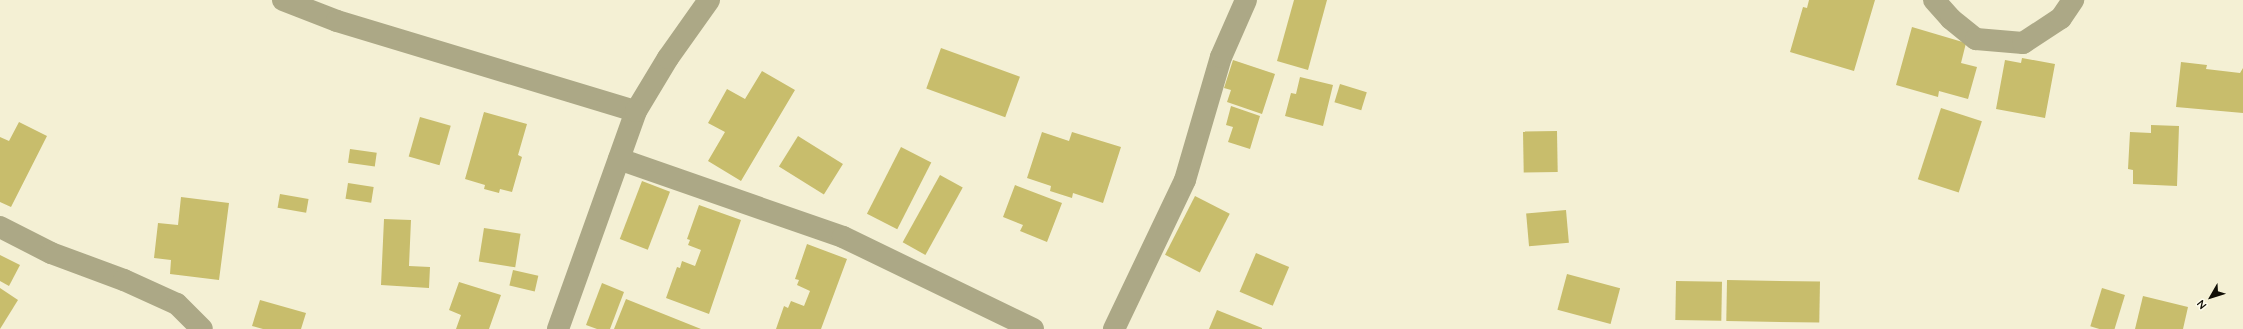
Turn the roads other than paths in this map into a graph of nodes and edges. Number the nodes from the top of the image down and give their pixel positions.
1 (283, 0) edge
2 (709, 0) edge
3 (1246, 0) edge
4 (1934, 0) edge
5 (2073, 0) edge
6 (636, 111) junction
7 (619, 159) junction
8 (0, 227) edge
9 (202, 329) edge
10 (558, 329) edge
11 (1033, 329) edge
12 (1114, 329) edge

1 - 6 street
2 - 6 street
3 - 12 street
4 - 5 street
6 - 7 street
7 - 10 street
7 - 11 street
8 - 9 street

